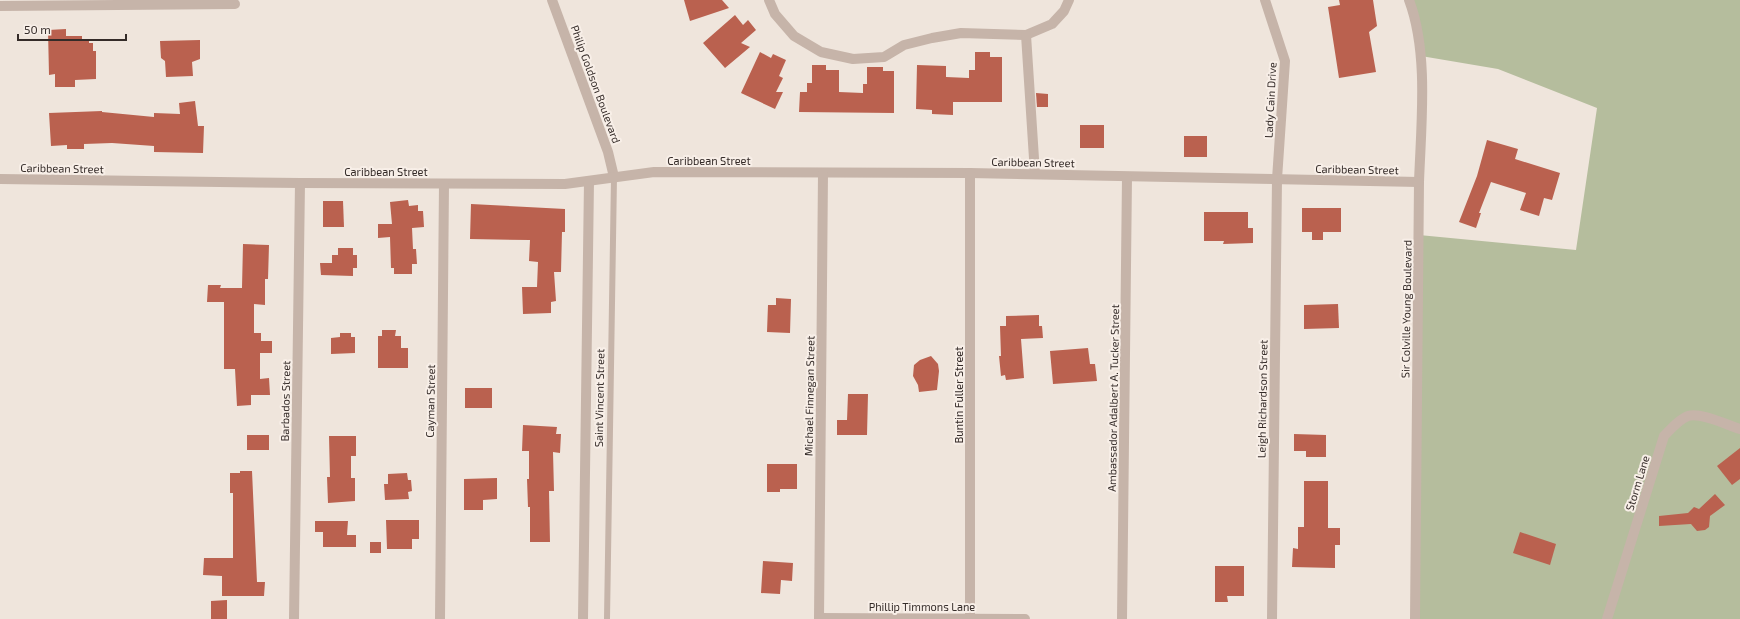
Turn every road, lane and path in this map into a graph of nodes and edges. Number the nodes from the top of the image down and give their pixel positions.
1 (552, 0) edge
2 (769, 0) edge
3 (1069, 0) edge
4 (1265, 0) edge
5 (1409, 0) edge
6 (235, 4) dead end
7 (0, 6) edge
8 (1026, 35) junction
9 (823, 173) junction
10 (970, 173) junction
11 (1035, 174) junction
12 (614, 177) junction
13 (1127, 177) junction
14 (0, 179) edge
15 (1277, 179) junction
16 (589, 181) junction
17 (1419, 182) junction
18 (300, 183) junction
19 (444, 184) junction
20 (1740, 429) edge
21 (819, 618) edge
22 (970, 618) junction
23 (294, 619) edge
24 (440, 619) edge
25 (583, 619) edge
26 (607, 619) edge
27 (1025, 619) edge
28 (1122, 619) edge
29 (1272, 619) edge
30 (1415, 619) edge
31 (1607, 619) edge

1 - 12 street, Philip Goldson Boulevard
2 - 8 street
3 - 8 street
4 - 15 street, Lady Cain Drive
5 - 17 street, Sir Colville Young Boulevard
6 - 7 street
8 - 11 street
9 - 10 street, Caribbean Street
9 - 12 street, Caribbean Street
9 - 21 street, Michael Finnegan Street
10 - 11 street, Caribbean Street
10 - 22 street, Buntin Fuller Street
11 - 13 street, Caribbean Street
12 - 16 street, Caribbean Street
12 - 26 lane, Saint Vincent Street
13 - 15 street, Caribbean Street
13 - 28 street, Ambassador Adalbert A. Tucker Street
14 - 18 street, Caribbean Street
15 - 17 street, Caribbean Street
15 - 29 street, Leigh Richardson Street
16 - 19 street, Caribbean Street
16 - 25 street, Saint Vincent Street
17 - 30 street, Sir Colville Young Boulevard
18 - 19 street, Caribbean Street
18 - 23 street, Barbados Street
19 - 24 street, Cayman Street
20 - 31 street, Storm Lane
21 - 22 street, Phillip Timmons Lane
22 - 27 street, Phillip Timmons Lane

